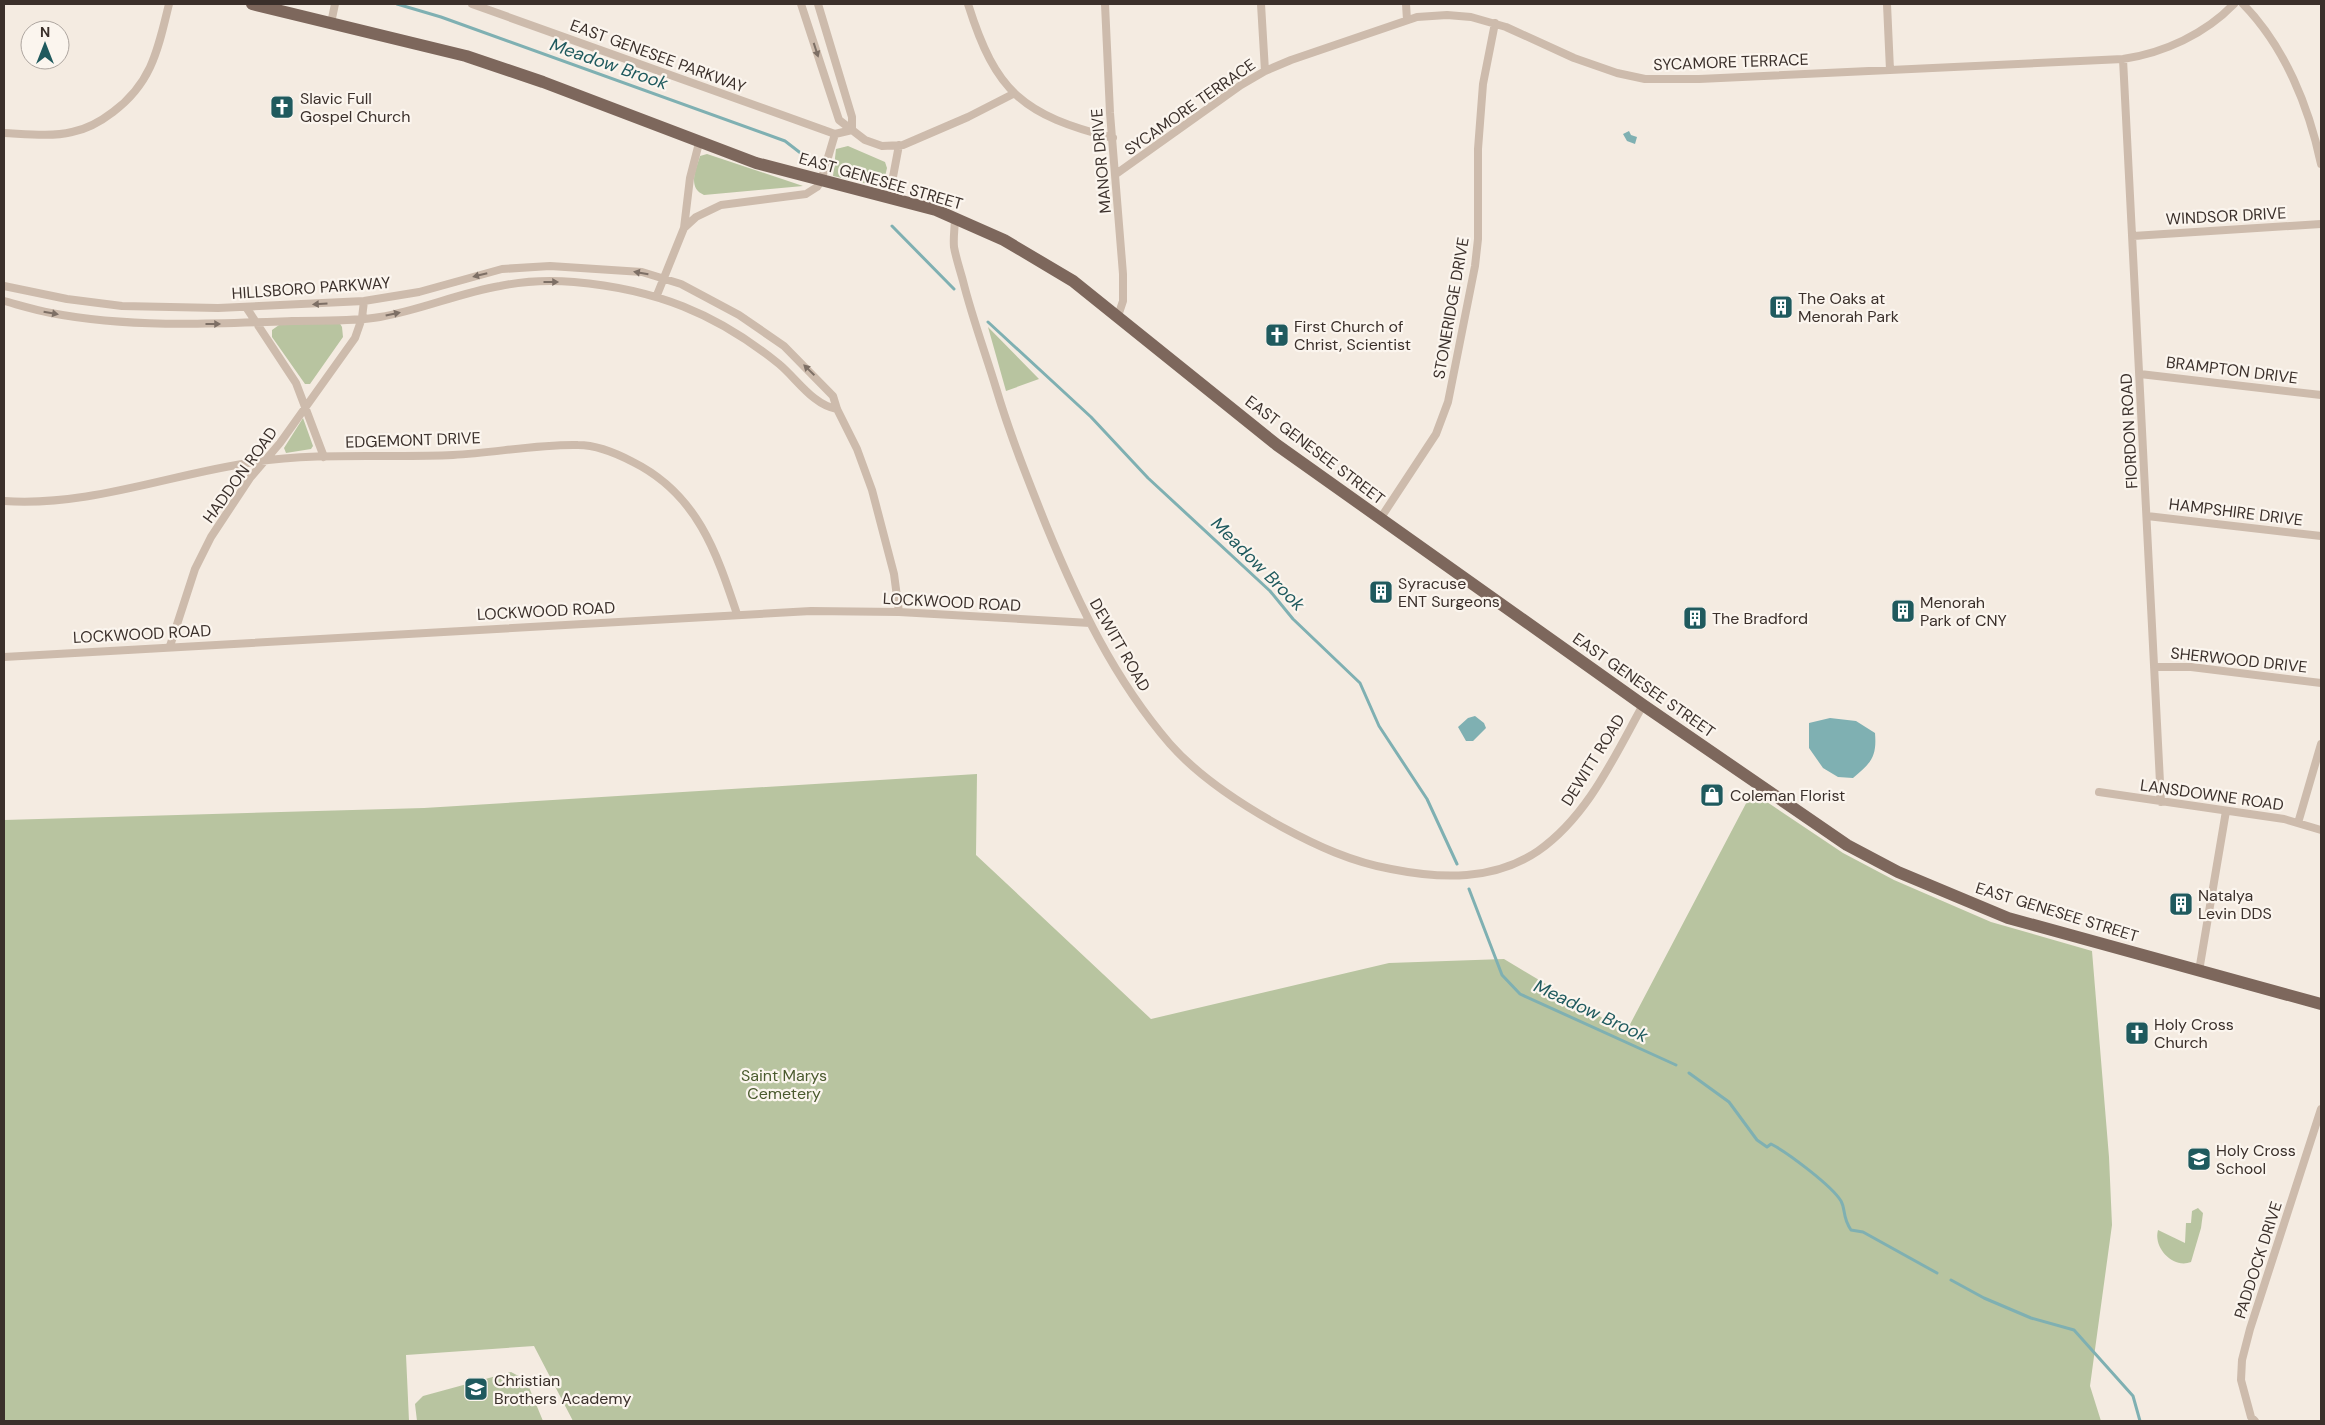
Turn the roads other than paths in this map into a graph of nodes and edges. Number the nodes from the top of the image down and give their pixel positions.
1 (169, 4) edge
2 (252, 4) edge
3 (335, 4) edge
4 (472, 4) edge
5 (801, 4) edge
6 (818, 4) edge
7 (968, 4) edge
8 (1105, 4) edge
9 (1260, 4) edge
10 (1406, 4) edge
11 (1887, 4) edge
12 (2234, 4) edge
13 (2243, 4) edge
14 (1407, 20) junction
15 (331, 23) junction
16 (1495, 23) junction
17 (2123, 59) junction
18 (1890, 70) junction
19 (1265, 71) junction
20 (1012, 94) junction
21 (852, 130) junction
22 (4, 133) edge
23 (835, 134) junction
24 (1113, 138) junction
25 (699, 143) junction
26 (899, 145) junction
27 (2321, 164) edge
28 (1116, 174) junction
29 (821, 181) junction
30 (889, 198) junction
31 (955, 218) junction
32 (2321, 224) edge
33 (684, 228) junction
34 (2133, 236) junction
35 (663, 278) junction
36 (4, 286) edge
37 (657, 296) junction
38 (4, 301) edge
39 (364, 301) junction
40 (246, 307) junction
41 (1118, 316) junction
42 (362, 318) junction
43 (256, 322) junction
44 (2140, 374) junction
45 (2321, 395) edge
46 (306, 407) junction
47 (837, 410) junction
48 (324, 457) junction
49 (266, 460) junction
50 (4, 501) edge
51 (2147, 516) junction
52 (1380, 519) junction
53 (2321, 536) edge
54 (898, 612) junction
55 (738, 614) junction
56 (1090, 624) junction
57 (170, 646) junction
58 (4, 657) edge
59 (2154, 666) junction
60 (2321, 682) edge
61 (1643, 705) junction
62 (2321, 744) edge
63 (2099, 792) dead end
64 (2161, 802) junction
65 (2226, 811) junction
66 (2298, 823) junction
67 (2321, 830) edge
68 (2199, 971) junction
69 (2321, 1004) edge
70 (2321, 1109) edge
71 (2255, 1421) edge

1 - 22 street
2 - 15 main road, EAST GENESEE STREET
3 - 15 street
4 - 23 street, EAST GENESEE PARKWAY
5 -> 21 street
6 - 21 street
7 - 20 street
8 - 24 street, MANOR DRIVE
9 - 19 street
10 - 14 street
11 - 18 street
12 - 17 street, SYCAMORE TERRACE
13 - 27 street
14 - 16 street, SYCAMORE TERRACE
14 - 19 street, SYCAMORE TERRACE
15 - 25 main road, EAST GENESEE STREET
16 - 18 street, SYCAMORE TERRACE
16 - 52 street, STONERIDGE DRIVE
17 - 18 street, SYCAMORE TERRACE
17 - 34 street, FIORDON ROAD
19 - 28 street, SYCAMORE TERRACE
20 - 24 street
20 - 26 street
21 - 23 street
21 - 26 street
23 - 29 street
24 - 28 street, MANOR DRIVE
25 - 29 main road, EAST GENESEE STREET
25 - 33 street
26 - 30 street
28 - 41 street, MANOR DRIVE
29 - 30 main road, EAST GENESEE STREET
29 - 33 street
30 - 31 main road, EAST GENESEE STREET
31 - 41 main road, EAST GENESEE STREET
31 - 56 street, DEWITT ROAD
32 - 34 street, WINDSOR DRIVE
33 - 35 street
34 - 44 street, FIORDON ROAD
35 - 37 street
35 -> 39 street, HILLSBORO PARKWAY
47 -> 35 street, HILLSBORO PARKWAY
36 - 40 street, HILLSBORO PARKWAY
42 -> 37 street, HILLSBORO PARKWAY
37 - 47 street, HILLSBORO PARKWAY
38 -> 43 street, HILLSBORO PARKWAY
39 -> 40 street, HILLSBORO PARKWAY
39 - 42 street, HADDON ROAD
40 - 43 street
41 - 52 main road, EAST GENESEE STREET
42 - 43 street, HILLSBORO PARKWAY
42 - 46 street, HADDON ROAD
43 - 46 street
44 - 45 street, BRAMPTON DRIVE
44 - 51 street, FIORDON ROAD
46 - 48 street
46 - 49 street, HADDON ROAD
47 - 54 street, HILLSBORO PARKWAY
48 - 49 street, EDGEMONT DRIVE
48 - 55 street, EDGEMONT DRIVE
49 - 50 street, EDGEMONT DRIVE
49 - 57 street, HADDON ROAD
51 - 53 street, HAMPSHIRE DRIVE
51 - 59 street, FIORDON ROAD
52 - 61 main road, EAST GENESEE STREET
54 - 55 street, LOCKWOOD ROAD
54 - 56 street, LOCKWOOD ROAD
55 - 57 street, LOCKWOOD ROAD
56 - 61 street, DEWITT ROAD
57 - 58 street, LOCKWOOD ROAD
59 - 60 street, SHERWOOD DRIVE
59 - 64 street, FIORDON ROAD
61 - 68 main road, EAST GENESEE STREET
62 - 66 street
63 - 64 street, LANSDOWNE ROAD
64 - 65 street, LANSDOWNE ROAD
65 - 66 street, LANSDOWNE ROAD
65 - 68 street
66 - 67 street, LANSDOWNE ROAD
68 - 69 main road, EAST GENESEE STREET
70 - 71 street, PADDOCK DRIVE

